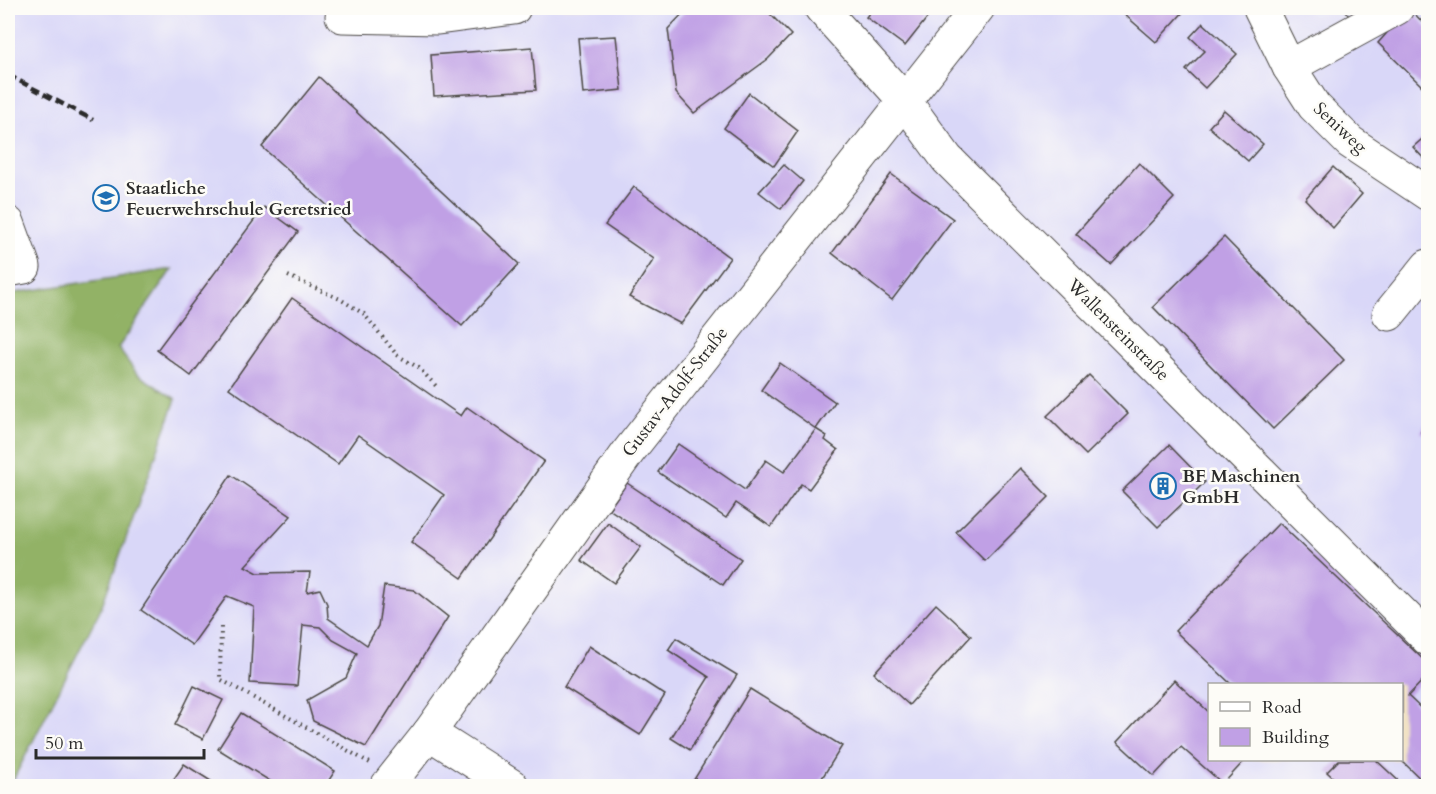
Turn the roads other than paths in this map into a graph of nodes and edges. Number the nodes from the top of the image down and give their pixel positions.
1 (514, 8) edge
2 (821, 8) edge
3 (978, 8) edge
4 (1260, 8) edge
5 (1397, 8) edge
6 (342, 16) dead end
7 (1289, 68) junction
8 (904, 100) junction
9 (1428, 195) edge
10 (8, 223) edge
11 (1428, 266) edge
12 (8, 270) edge
13 (1389, 314) dead end
14 (1428, 639) edge
15 (429, 733) junction
16 (391, 782) edge
17 (512, 786) edge

1 - 6 street
2 - 8 street, Wallensteinstraße
3 - 8 street, Gustav-Adolf-Straße
4 - 7 street, Seniweg
5 - 7 street
7 - 9 street, Seniweg
8 - 14 street, Wallensteinstraße
8 - 15 street, Gustav-Adolf-Straße
10 - 12 street
11 - 13 street
15 - 16 street, Gustav-Adolf-Straße
15 - 17 street

